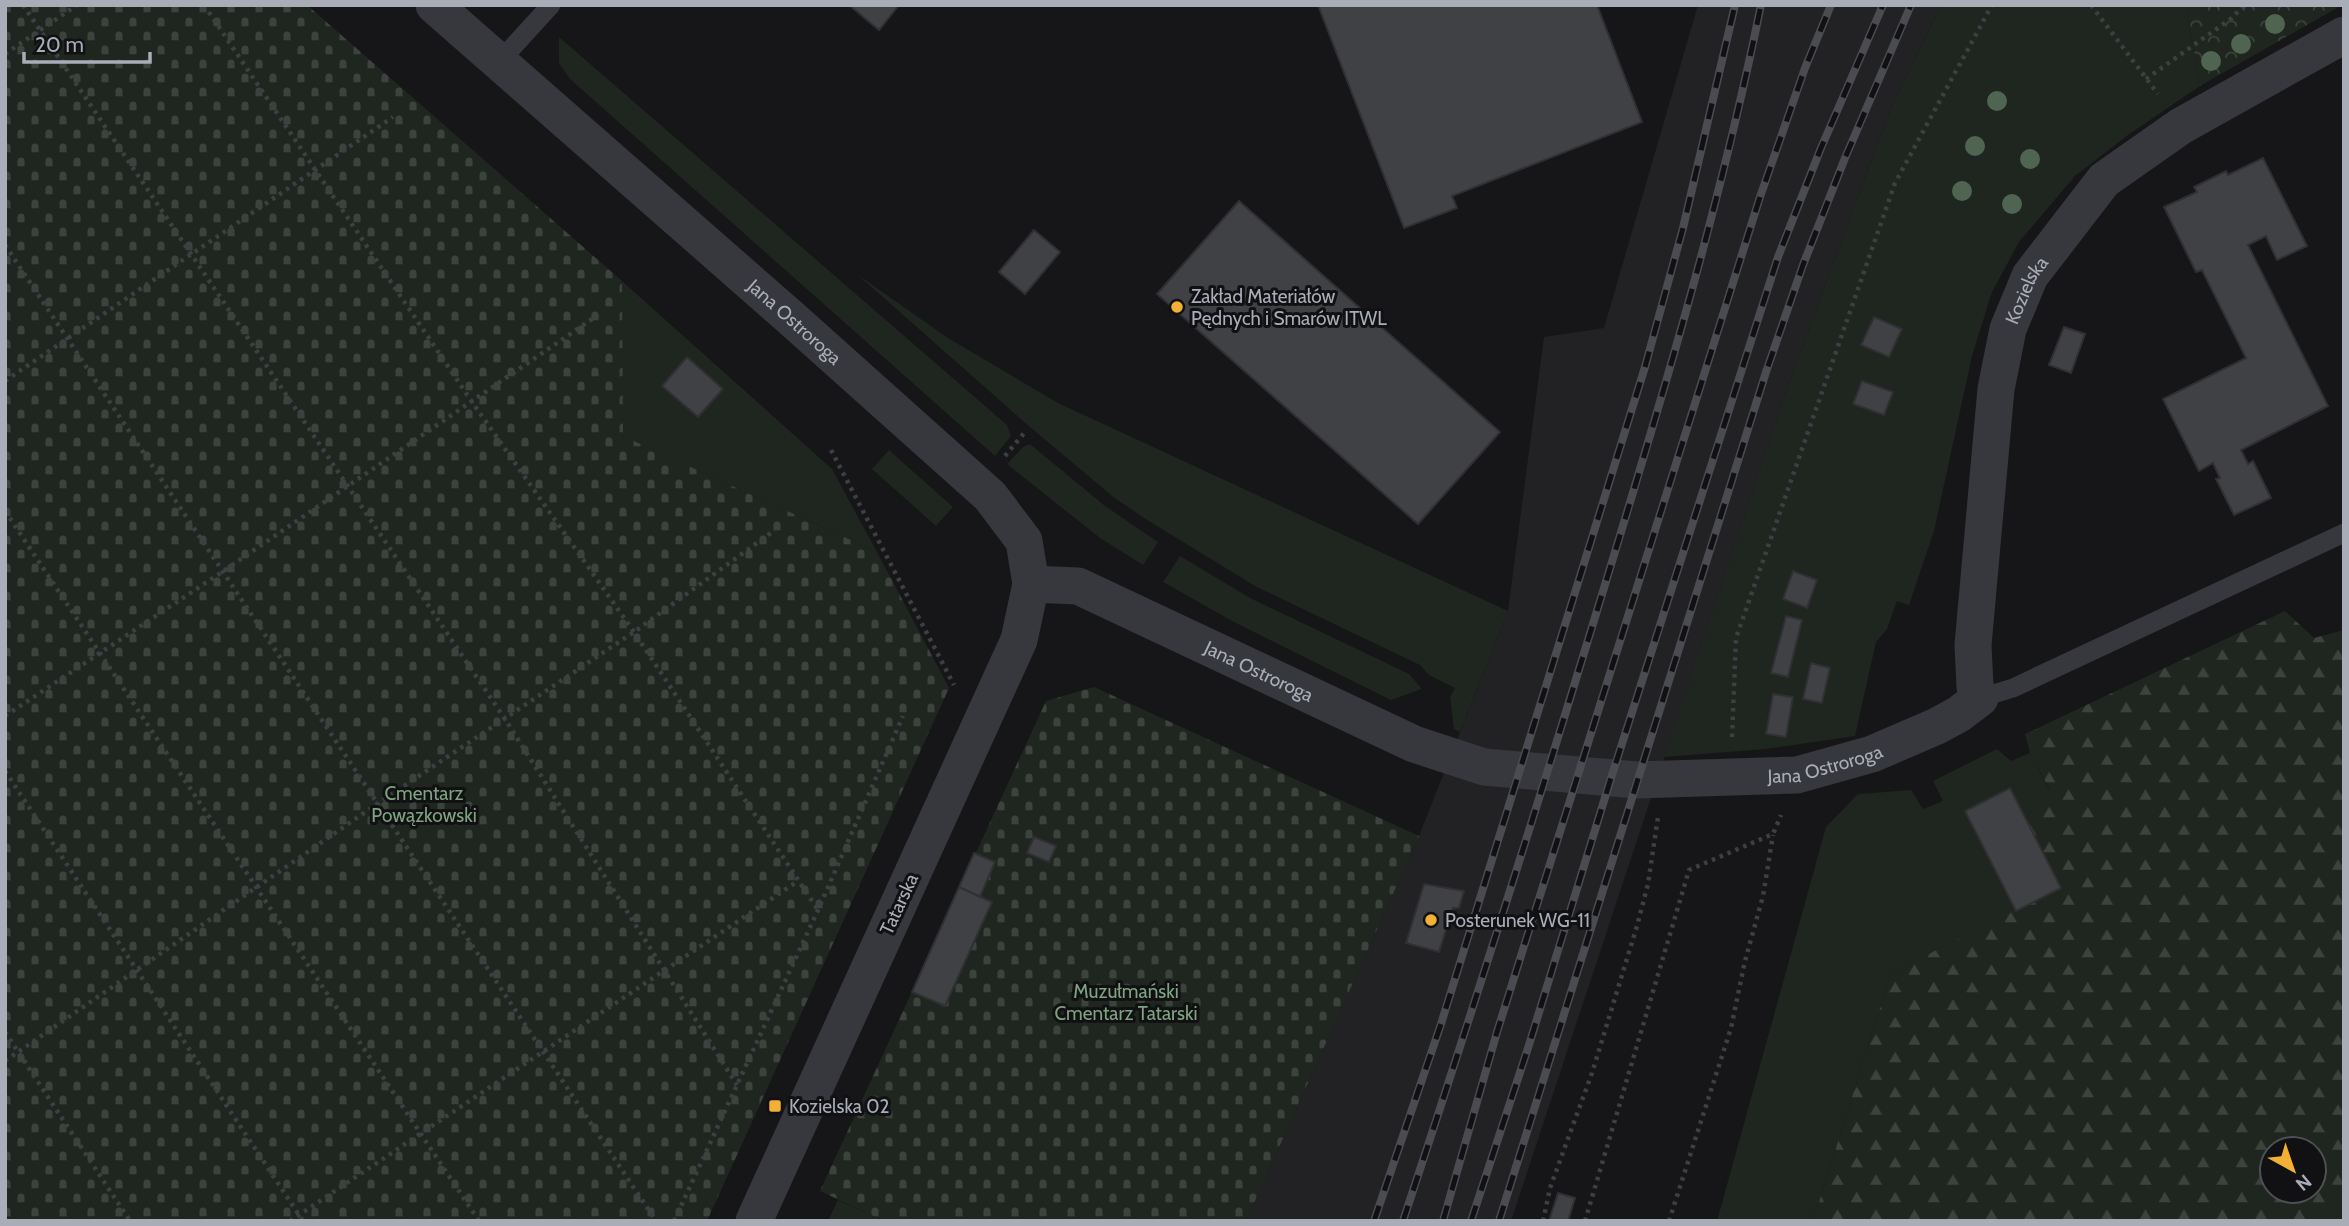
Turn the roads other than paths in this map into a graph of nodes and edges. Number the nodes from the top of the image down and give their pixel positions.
1 (434, 5) edge
2 (551, 5) edge
3 (2344, 35) edge
4 (499, 62) junction
5 (2344, 533) edge
6 (1031, 584) junction
7 (1980, 698) junction
8 (754, 1221) edge

1 - 4 street, Jana Ostroroga
2 - 4 lane
3 - 7 street, Kozielska
4 - 6 street, Jana Ostroroga
5 - 7 lane, Jana Ostroroga
6 - 7 street, Jana Ostroroga
6 - 8 street, Tatarska

